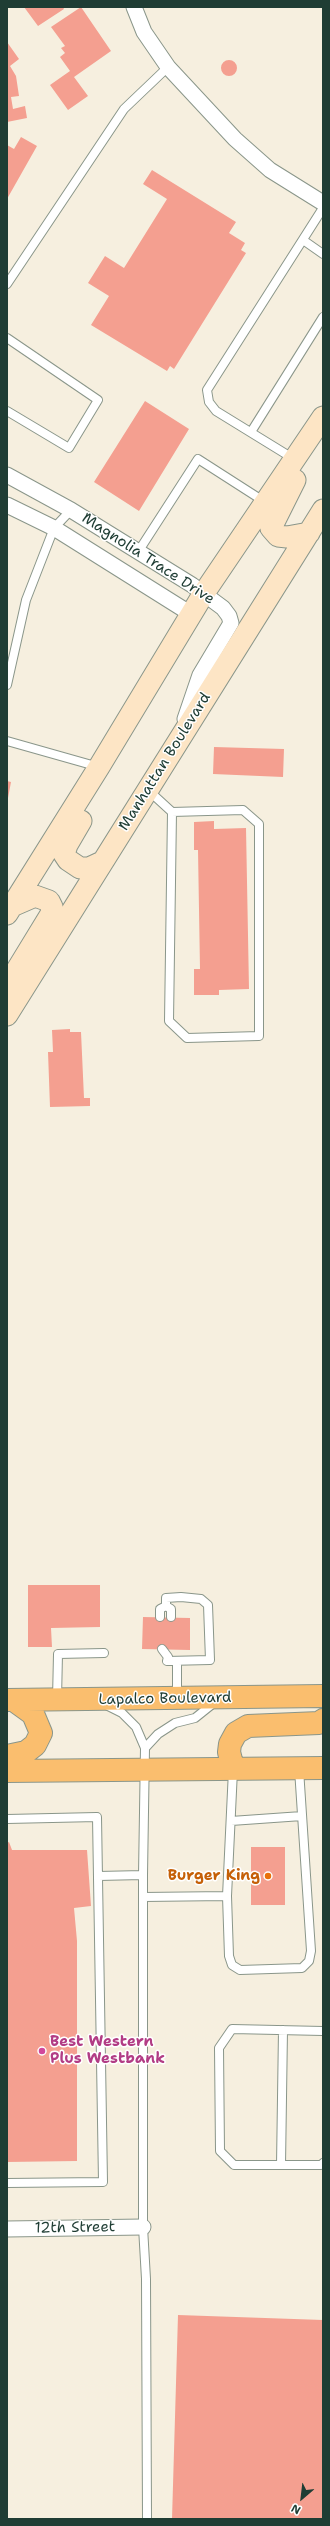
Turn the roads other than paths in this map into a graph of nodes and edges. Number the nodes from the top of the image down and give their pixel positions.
1 (134, 7) edge
2 (168, 67) junction
3 (323, 203) edge
4 (323, 208) edge
5 (303, 240) junction
6 (323, 254) edge
7 (7, 284) edge
8 (323, 316) edge
9 (7, 338) edge
10 (7, 411) edge
11 (323, 417) edge
12 (323, 429) edge
13 (251, 432) junction
14 (294, 459) junction
15 (7, 475) edge
16 (265, 502) junction
17 (7, 505) edge
18 (71, 510) junction
19 (323, 510) edge
20 (54, 528) junction
21 (309, 533) junction
22 (138, 552) junction
23 (204, 593) junction
24 (191, 614) junction
25 (7, 685) edge
26 (179, 739) junction
27 (7, 742) edge
28 (99, 768) junction
29 (147, 789) junction
30 (172, 812) junction
31 (102, 862) junction
32 (9, 910) edge
33 (7, 986) edge
34 (7, 1015) edge
35 (166, 1606) junction
36 (160, 1617) dead end
37 (171, 1617) dead end
38 (162, 1649) dead end
39 (104, 1653) dead end
40 (177, 1661) junction
41 (323, 1696) edge
42 (177, 1698) junction
43 (220, 1698) junction
44 (11, 1700) edge
45 (57, 1700) junction
46 (95, 1700) junction
47 (323, 1720) edge
48 (7, 1756) edge
49 (146, 1758) junction
50 (299, 1767) junction
51 (233, 1768) junction
52 (323, 1768) edge
53 (7, 1771) edge
54 (302, 1816) junction
55 (7, 1820) edge
56 (231, 1821) junction
57 (143, 1875) junction
58 (98, 1876) junction
59 (227, 1896) junction
60 (143, 1897) junction
61 (283, 2030) junction
62 (323, 2031) edge
63 (323, 2163) edge
64 (281, 2165) junction
65 (7, 2183) edge
66 (143, 2228) junction
67 (7, 2229) edge
68 (147, 2519) edge

1 - 2 street
2 - 3 street
2 - 7 lane
4 - 5 lane
5 - 6 lane
5 - 13 lane
8 - 13 lane
9 - 10 lane
11 - 14 street
12 - 21 street
13 - 14 lane
14 - 16 street
15 - 18 street, Magnolia Trace Drive
16 - 22 lane
16 - 23 street
17 - 20 street, Magnolia Trace Drive
18 - 20 lane
18 - 22 street, Magnolia Trace Drive
19 - 21 street, Manhattan Boulevard
20 - 24 street, Magnolia Trace Drive
20 - 25 lane
21 - 26 street, Manhattan Boulevard
22 - 23 street, Magnolia Trace Drive
23 - 24 street
23 - 26 street, Magnolia Trace Drive
24 - 28 street
26 - 29 street, Manhattan Boulevard
27 - 28 lane
28 - 31 street
28 - 32 street
29 - 30 lane
29 - 31 street, Manhattan Boulevard
30 - 30 lane
31 - 34 street, Manhattan Boulevard
32 - 33 street
35 - 36 lane
35 - 37 lane
35 - 40 lane
38 - 40 lane
39 - 45 lane
40 - 42 lane
41 - 43 main road, Lapalco Boulevard
42 - 43 main road, Lapalco Boulevard
42 - 46 main road, Lapalco Boulevard
43 - 49 lane
44 - 45 main road, Lapalco Boulevard
44 - 48 main road
45 - 46 main road, Lapalco Boulevard
46 - 49 lane
47 - 51 main road
49 - 51 main road
49 - 53 main road
49 - 57 lane
50 - 51 main road
50 - 52 main road
50 - 54 lane
51 - 56 lane
54 - 56 lane
54 - 59 lane
55 - 58 lane
56 - 59 lane
57 - 58 lane
57 - 60 lane
58 - 65 lane
59 - 60 lane
60 - 66 lane
61 - 62 lane
61 - 64 lane
61 - 64 lane
63 - 64 lane
66 - 67 street, 12th Street
66 - 68 lane

